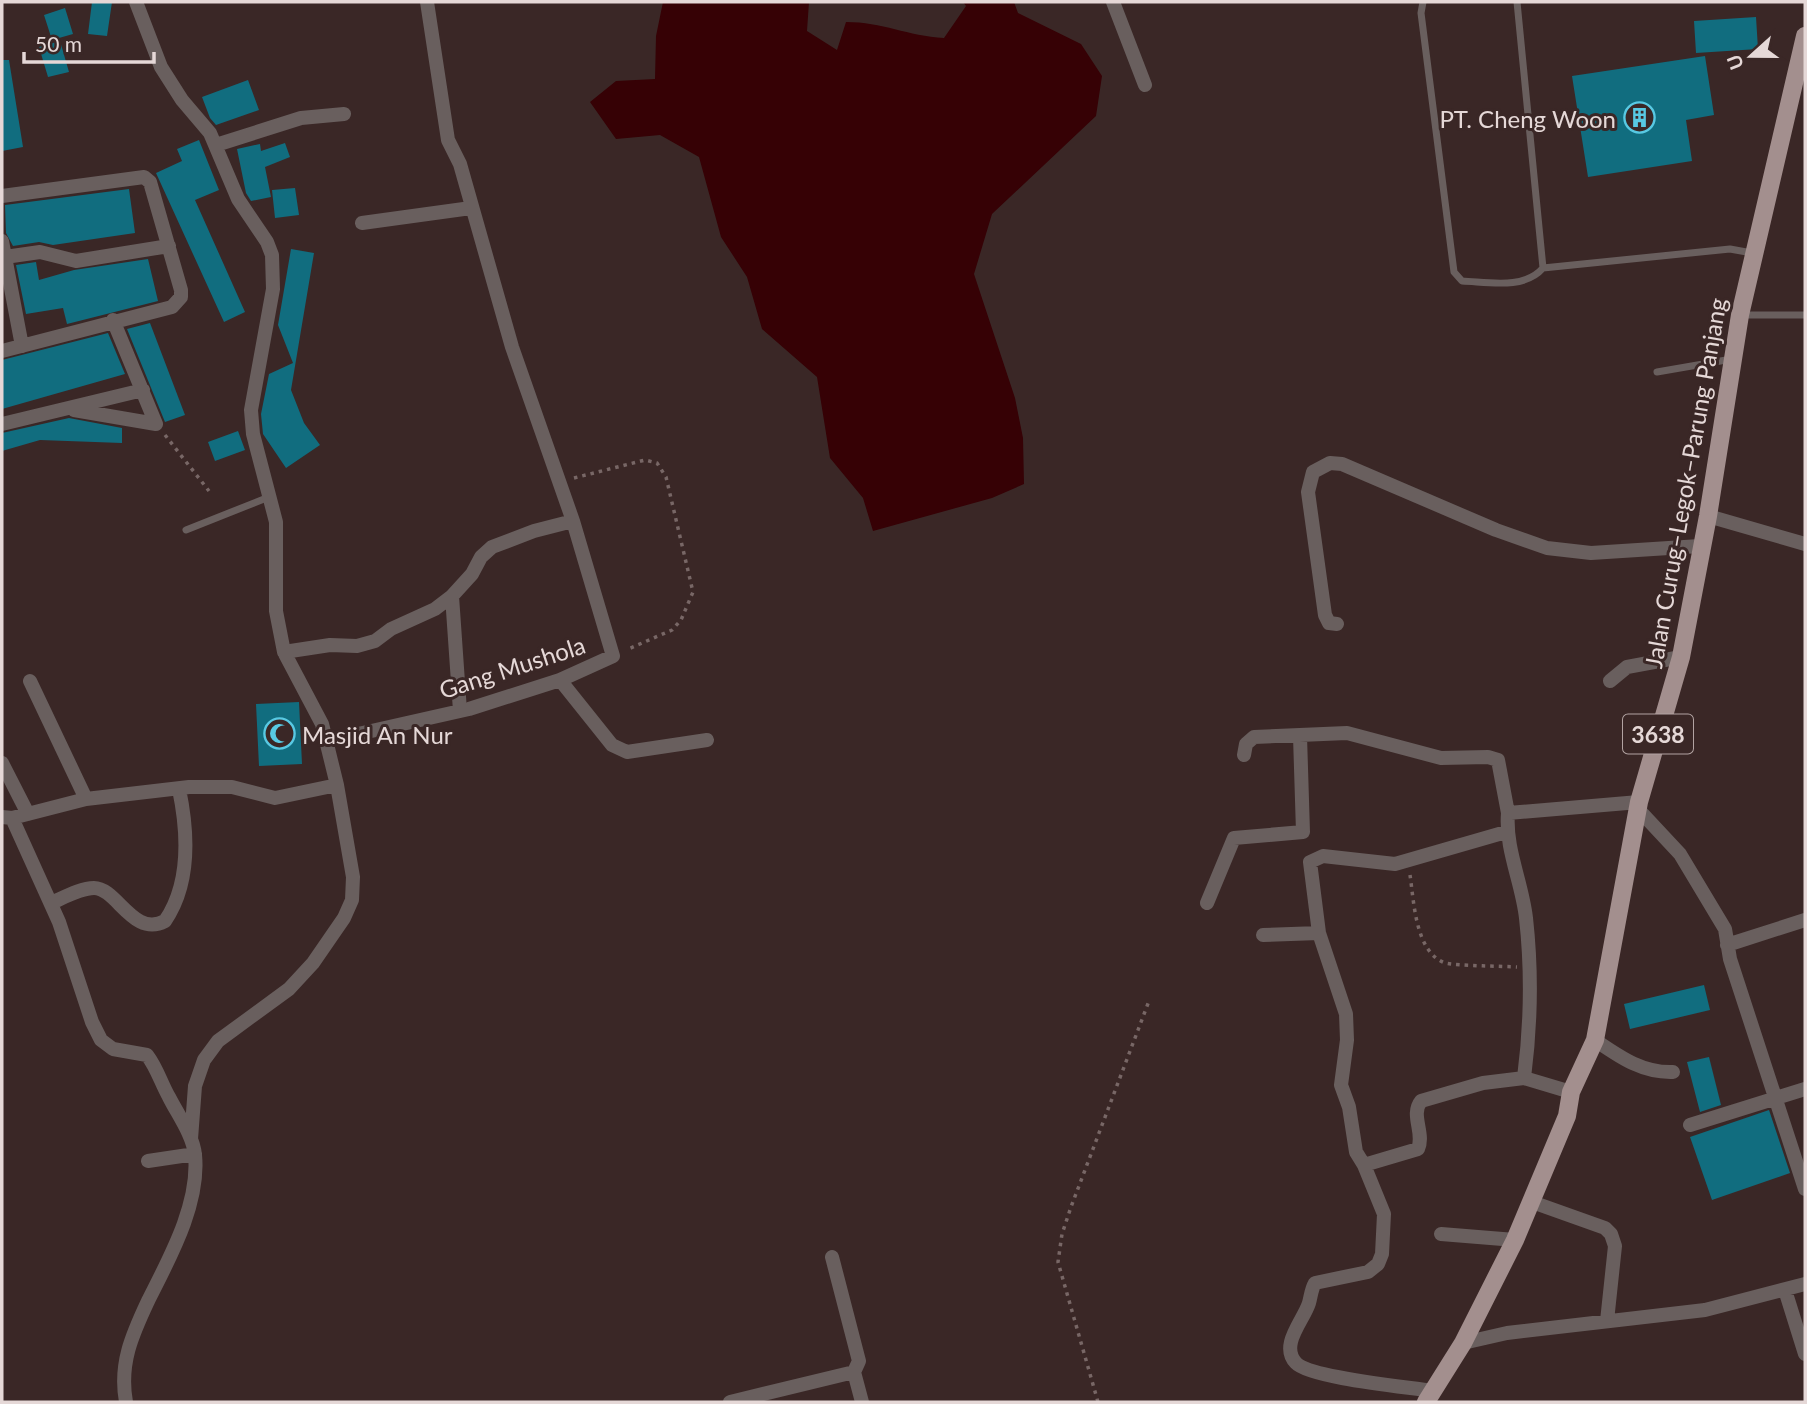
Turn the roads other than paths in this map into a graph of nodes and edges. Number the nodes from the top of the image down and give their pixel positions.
1 (136, 2) edge
2 (427, 2) edge
3 (1113, 2) edge
4 (1423, 2) edge
5 (1517, 2) edge
6 (1805, 36) edge
7 (1145, 85) dead end
8 (344, 114) dead end
9 (216, 145) junction
10 (2, 196) edge
11 (471, 208) junction
12 (362, 223) dead end
13 (2, 241) edge
14 (169, 246) junction
15 (1752, 253) junction
16 (5, 257) junction
17 (1543, 268) junction
18 (1740, 315) junction
19 (1805, 315) edge
20 (113, 320) junction
21 (22, 346) junction
22 (2, 351) edge
23 (1733, 359) junction
24 (1657, 372) dead end
25 (143, 390) junction
26 (66, 409) junction
27 (2, 424) edge
28 (270, 496) junction
29 (1708, 516) junction
30 (573, 521) junction
31 (187, 530) dead end
32 (1805, 544) edge
33 (1700, 546) junction
34 (452, 596) junction
35 (1337, 624) dead end
36 (284, 652) junction
37 (1681, 657) junction
38 (560, 680) junction
39 (30, 681) dead end
40 (1610, 681) dead end
41 (460, 711) junction
42 (1300, 736) junction
43 (707, 740) dead end
44 (327, 741) junction
45 (1244, 755) dead end
46 (2, 763) edge
47 (337, 786) junction
48 (179, 789) junction
49 (86, 799) junction
50 (1638, 806) junction
51 (1508, 813) junction
52 (28, 814) junction
53 (7, 818) edge
54 (1506, 832) junction
55 (51, 903) junction
56 (1207, 903) dead end
57 (1805, 920) edge
58 (1319, 933) junction
59 (1263, 935) dead end
60 (1727, 945) junction
61 (1595, 1040) junction
62 (1673, 1072) dead end
63 (1524, 1078) junction
64 (1805, 1088) edge
65 (1571, 1092) junction
66 (1775, 1097) junction
67 (1689, 1125) dead end
68 (191, 1139) junction
69 (195, 1154) junction
70 (148, 1161) dead end
71 (1364, 1165) junction
72 (1805, 1189) edge
73 (1532, 1202) junction
74 (1441, 1234) dead end
75 (1514, 1240) junction
76 (832, 1256) dead end
77 (1805, 1284) edge
78 (1785, 1290) junction
79 (1607, 1321) junction
80 (1463, 1343) junction
81 (1805, 1354) edge
82 (854, 1372) junction
83 (1429, 1396) edge
84 (126, 1402) edge
85 (730, 1402) edge
86 (862, 1402) edge

1 - 9 street
2 - 11 street, Gang Mushola
3 - 7 street
4 - 17 lane
5 - 17 lane
6 - 15 main road, Jalan Curug–Legok–Parung Panjang / 3638
8 - 9 street
9 - 28 street
10 - 14 street
11 - 12 street
11 - 30 street, Gang Mushola
13 - 16 street
14 - 16 street
14 - 20 street
15 - 17 lane
15 - 18 main road, Jalan Curug–Legok–Parung Panjang / 3638
16 - 21 street
18 - 19 lane
18 - 23 main road, Jalan Curug–Legok–Parung Panjang / 3638
20 - 21 street
20 - 25 street
21 - 22 street
23 - 24 lane
23 - 29 main road, Jalan Curug–Legok–Parung Panjang / 3638
25 - 26 street
25 - 26 street
26 - 27 street
28 - 31 lane
28 - 36 street
29 - 32 street
29 - 33 main road, Jalan Curug–Legok–Parung Panjang / 3638
30 - 34 street
30 - 38 street, Gang Mushola
33 - 35 street
33 - 37 main road, Jalan Curug–Legok–Parung Panjang / 3638
34 - 36 street
34 - 41 street
36 - 44 street
37 - 40 street
37 - 50 main road, Jalan Curug–Legok–Parung Panjang / 3638
38 - 41 street, Gang Mushola
38 - 43 street
39 - 49 street
41 - 44 street, Gang Mushola
42 - 45 street
42 - 51 street
42 - 56 street
44 - 47 street
46 - 52 street
47 - 48 street
47 - 68 street
48 - 49 street
48 - 55 street
49 - 52 street
50 - 51 street
50 - 60 street
50 - 61 main road, Jalan Curug–Legok–Parung Panjang / 3638
51 - 54 street
52 - 53 street
53 - 55 street
54 - 58 street
54 - 63 street
55 - 68 street
57 - 60 street
58 - 59 street
58 - 71 street
60 - 66 street
61 - 62 street
61 - 65 main road, Jalan Curug–Legok–Parung Panjang / 3638
63 - 65 street
63 - 71 street
64 - 66 street
65 - 73 main road, Jalan Curug–Legok–Parung Panjang / 3638
66 - 67 street
66 - 72 street
68 - 69 street
69 - 70 street
69 - 84 street
71 - 83 street
73 - 75 main road, Jalan Curug–Legok–Parung Panjang / 3638
73 - 79 street
74 - 75 street
75 - 80 main road, Jalan Curug–Legok–Parung Panjang / 3638
76 - 82 street
77 - 78 street
78 - 79 street
78 - 81 street
79 - 80 street
80 - 83 main road, Jalan Curug–Legok–Parung Panjang / 3638
82 - 85 street
82 - 86 street

